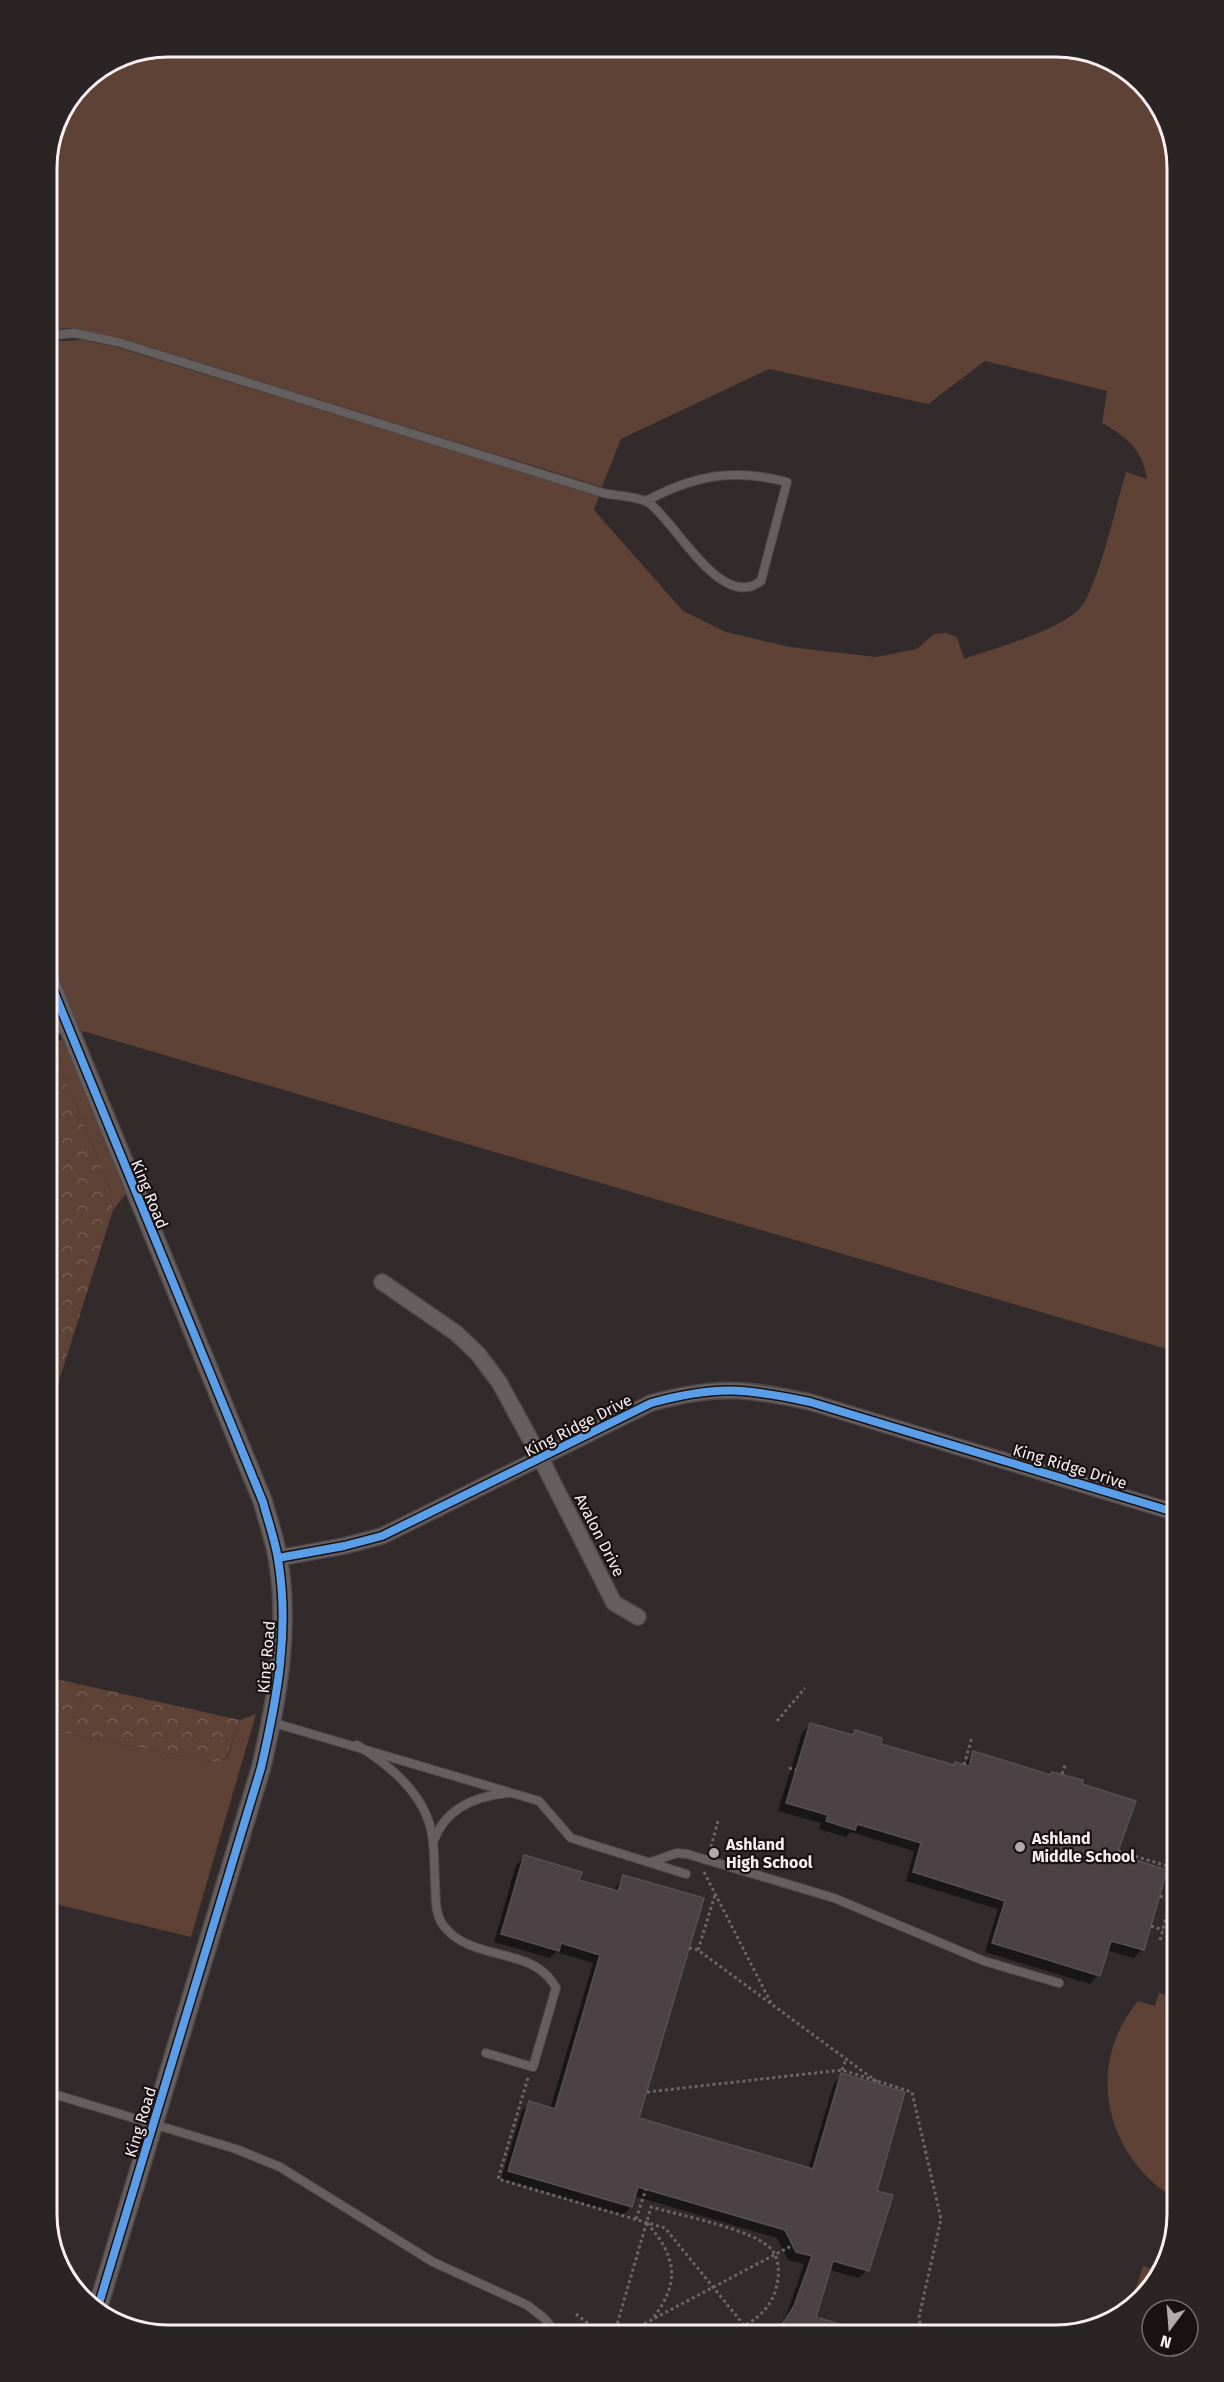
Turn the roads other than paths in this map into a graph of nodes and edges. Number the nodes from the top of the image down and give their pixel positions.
1 (57, 335) edge
2 (646, 501) junction
3 (57, 1001) edge
4 (66, 1025) junction
5 (57, 1027) edge
6 (382, 1282) dead end
7 (541, 1459) junction
8 (1167, 1510) edge
9 (278, 1558) junction
10 (638, 1617) dead end
11 (272, 1722) junction
12 (357, 1745) junction
13 (513, 1793) junction
14 (432, 1844) junction
15 (651, 1862) junction
16 (686, 1874) dead end
17 (1059, 1983) dead end
18 (486, 2053) dead end
19 (57, 2095) edge
20 (154, 2123) junction
21 (100, 2302) edge
22 (550, 2325) edge

1 - 2 lane
2 - 2 lane
3 - 4 street, King Road
4 - 5 lane
4 - 9 street, King Road
6 - 7 street, Avalon Drive
7 - 8 street, King Ridge Drive
7 - 9 street, King Ridge Drive
7 - 10 street, Avalon Drive
9 - 11 street, King Road
11 - 12 lane
11 - 20 street, King Road
12 - 13 lane
12 - 14 lane
13 - 14 lane
13 - 15 lane
14 - 18 lane
15 - 16 lane
15 - 17 lane
19 - 20 lane
20 - 21 street, King Road
20 - 22 lane

